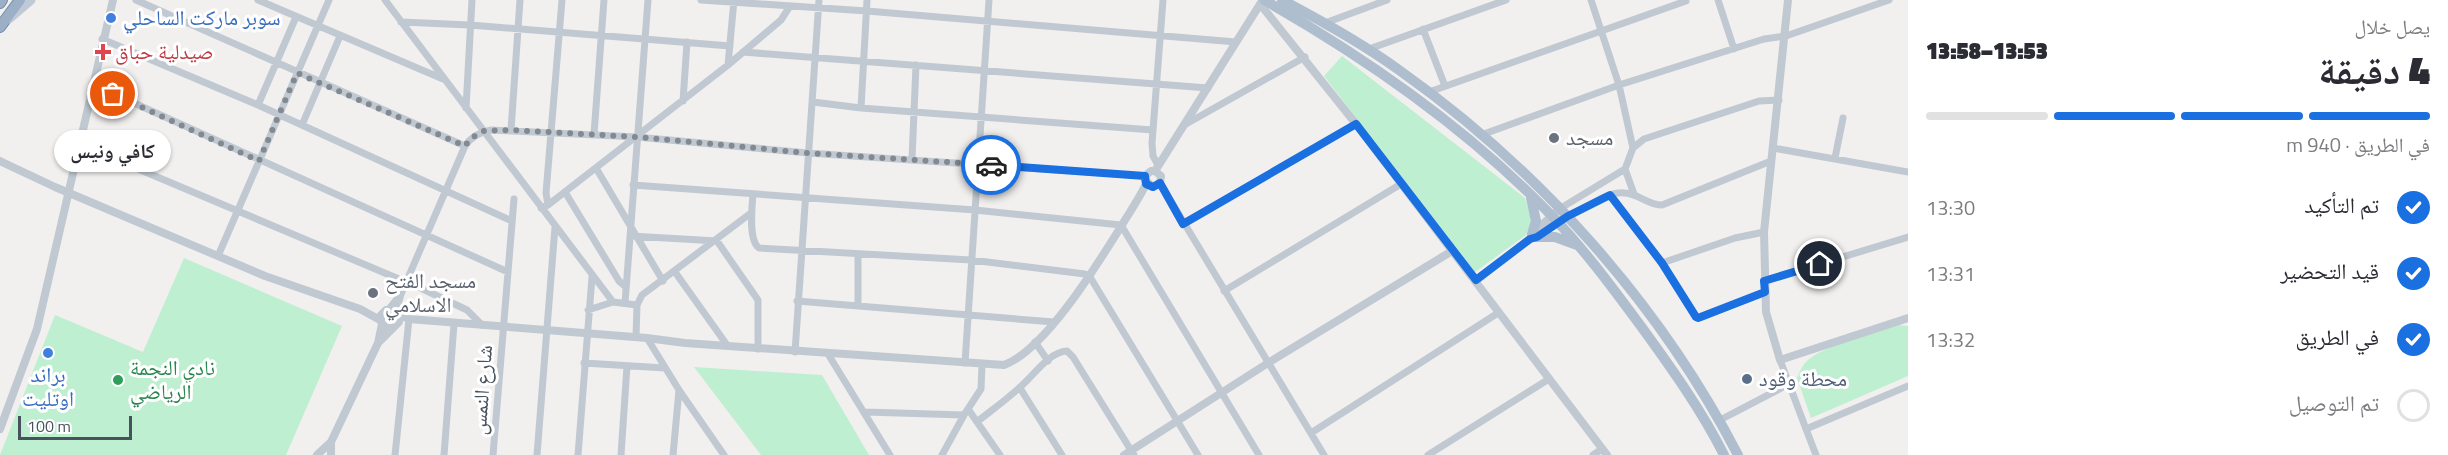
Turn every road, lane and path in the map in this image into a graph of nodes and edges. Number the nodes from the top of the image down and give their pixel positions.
1 (20, 0) edge
2 (31, 0) edge
3 (113, 0) edge
4 (136, 0) edge
5 (258, 0) edge
6 (329, 0) edge
7 (385, 0) edge
8 (472, 0) edge
9 (520, 0) edge
10 (562, 0) edge
11 (604, 0) edge
12 (648, 0) edge
13 (701, 0) edge
14 (867, 0) edge
15 (989, 0) edge
16 (1163, 0) edge
17 (1282, 0) edge
18 (1300, 0) edge
19 (1387, 0) edge
20 (1506, 0) edge
21 (1591, 0) edge
22 (1718, 0) edge
23 (1788, 0) edge
24 (1889, 0) edge
25 (734, 1) edge
26 (1262, 1) edge
27 (1686, 1) edge
28 (819, 4) edge
29 (790, 6) junction
30 (867, 11) junction
31 (1308, 14) junction
32 (296, 17) junction
33 (401, 22) junction
34 (987, 22) junction
35 (1325, 23) junction
36 (470, 24) junction
37 (317, 26) junction
38 (0, 27) edge
39 (517, 28) junction
40 (1423, 29) junction
41 (1602, 30) junction
42 (560, 32) junction
43 (602, 35) junction
44 (1160, 35) junction
45 (340, 36) junction
46 (1786, 36) junction
47 (102, 39) junction
48 (646, 39) junction
49 (687, 42) junction
50 (1236, 42) junction
51 (730, 46) junction
52 (1369, 49) junction
53 (1734, 49) junction
54 (743, 52) junction
55 (816, 57) junction
56 (1305, 57) junction
57 (863, 60) junction
58 (276, 63) junction
59 (728, 65) junction
60 (916, 65) junction
61 (984, 70) junction
62 (297, 73) junction
63 (443, 79) junction
64 (320, 83) junction
65 (92, 84) junction
66 (1157, 84) junction
67 (1619, 85) junction
68 (1445, 86) junction
69 (1208, 88) junction
70 (1429, 92) junction
71 (683, 100) junction
72 (1779, 100) junction
73 (813, 102) junction
74 (258, 105) junction
75 (861, 108) junction
76 (466, 109) junction
77 (913, 112) junction
78 (279, 115) junction
79 (981, 117) junction
80 (1843, 118) dead end
81 (1186, 124) junction
82 (1356, 124) junction
83 (302, 125) junction
84 (511, 130) junction
85 (1153, 130) junction
86 (483, 131) junction
87 (551, 132) junction
88 (594, 134) junction
89 (1481, 135) junction
90 (637, 137) junction
91 (79, 144) junction
92 (465, 146) junction
93 (1633, 148) junction
94 (1773, 148) junction
95 (808, 153) junction
96 (1835, 158) junction
97 (912, 159) junction
98 (0, 160) edge
99 (259, 161) junction
100 (1771, 161) junction
101 (978, 164) junction
102 (0, 167) edge
103 (596, 168) junction
104 (1157, 168) junction
105 (1625, 169) junction
106 (1908, 172) edge
107 (1146, 180) junction
108 (1160, 183) junction
109 (1401, 184) junction
110 (633, 185) junction
111 (55, 187) junction
112 (447, 191) junction
113 (1588, 191) junction
114 (68, 192) junction
115 (565, 192) junction
116 (753, 194) junction
117 (1634, 194) junction
118 (1530, 195) junction
119 (1610, 195) junction
120 (806, 197) junction
121 (514, 199) dead end
122 (1594, 203) junction
123 (545, 206) junction
124 (238, 210) junction
125 (975, 210) junction
126 (1564, 212) junction
127 (751, 213) junction
128 (1555, 219) junction
129 (512, 221) junction
130 (1183, 224) junction
131 (1121, 225) junction
132 (555, 227) junction
133 (631, 227) junction
134 (1764, 232) junction
135 (429, 235) junction
136 (634, 236) junction
137 (1533, 237) junction
138 (1908, 237) edge
139 (717, 241) junction
140 (1579, 246) junction
141 (802, 250) junction
142 (1452, 251) junction
143 (858, 254) junction
144 (218, 256) junction
145 (971, 260) junction
146 (1662, 263) junction
147 (508, 272) junction
148 (675, 272) junction
149 (592, 277) junction
150 (1090, 278) junction
151 (399, 279) dead end
152 (1476, 280) junction
153 (663, 281) junction
154 (1764, 281) junction
155 (408, 282) junction
156 (626, 287) junction
157 (1224, 291) junction
158 (1765, 292) junction
159 (797, 301) junction
160 (613, 302) junction
161 (625, 303) junction
162 (637, 305) junction
163 (858, 305) junction
164 (360, 309) junction
165 (588, 310) junction
166 (1498, 313) junction
167 (968, 314) junction
168 (397, 317) junction
169 (1908, 318) edge
170 (381, 322) junction
171 (1054, 322) junction
172 (454, 324) junction
173 (482, 326) junction
174 (503, 328) junction
175 (547, 331) junction
176 (587, 334) junction
177 (636, 338) junction
178 (647, 338) junction
179 (1035, 342) junction
180 (378, 343) junction
181 (727, 345) junction
182 (758, 349) junction
183 (795, 352) junction
184 (828, 354) junction
185 (1780, 360) junction
186 (1047, 361) junction
187 (584, 363) junction
188 (965, 363) junction
189 (1268, 363) junction
190 (982, 365) junction
191 (627, 366) junction
192 (665, 368) junction
193 (1549, 379) junction
194 (1789, 384) junction
195 (1908, 386) edge
196 (1020, 388) junction
197 (679, 390) junction
198 (1221, 393) junction
199 (865, 412) junction
200 (966, 412) junction
201 (1720, 420) junction
202 (978, 421) junction
203 (1177, 422) junction
204 (0, 429) edge
205 (1806, 429) junction
206 (1311, 433) junction
207 (331, 442) junction
208 (320, 452) edge
209 (1605, 452) edge
210 (722, 454) edge
211 (1130, 454) edge
212 (331, 455) edge
213 (395, 455) edge
214 (444, 455) edge
215 (493, 455) edge
216 (537, 455) edge
217 (578, 455) edge
218 (621, 455) edge
219 (673, 455) edge
220 (890, 455) edge
221 (942, 455) edge
222 (1000, 455) edge
223 (1062, 455) edge
224 (1198, 455) edge
225 (1259, 455) edge
226 (1324, 455) edge
227 (1428, 455) edge
228 (1593, 455) edge
229 (1724, 455) edge
230 (1738, 455) edge
231 (1816, 455) edge

1 - 38 highway
2 - 38 main road
3 - 47 street
4 - 58 street
5 - 32 street
6 - 37 street
7 - 33 street
8 - 36 street
9 - 39 street
10 - 42 street
11 - 43 street
12 - 48 street
13 - 25 street
14 - 30 street
15 - 34 street
16 - 44 street
17 - 31 main road
18 - 31 main road
19 - 35 street
20 - 40 street
21 - 41 street
22 - 53 street
23 - 46 street
24 - 46 street
25 - 29 street
25 - 51 street
26 - 50 street
26 - 56 street
26 - 118 main road
27 - 41 street
28 - 29 street
28 - 30 street
28 - 55 street
29 - 54 street
30 - 34 street
30 - 57 street
31 - 35 main road
32 - 37 street
32 - 58 street
33 - 36 street
33 - 63 street
34 - 44 street
34 - 61 street
35 - 52 main road
36 - 39 street
36 - 76 street
37 - 45 street
37 - 62 street
39 - 42 street
39 - 84 street
40 - 52 street
40 - 68 street
41 - 67 street
41 - 68 street
42 - 43 street
42 - 87 street
43 - 48 street
43 - 88 street
44 - 50 street
44 - 66 street
45 - 63 street
45 - 64 street
46 - 53 street
46 - 72 street
47 - 65 street
47 - 74 street
48 - 49 street
48 - 90 street
49 - 51 street
49 - 71 street
50 - 69 street
51 - 59 street
52 - 70 main road
53 - 67 street
54 - 55 street
54 - 59 street
55 - 57 street
55 - 73 street
56 - 81 street
56 - 82 street
57 - 60 street
57 - 75 street
58 - 62 street
58 - 74 street
59 - 71 street
60 - 61 street
60 - 77 street
61 - 66 street
61 - 79 street
62 - 64 street
62 - 78 street
63 - 76 street
64 - 83 street
64 - 92 street
65 - 91 street
65 - 99 street
66 - 69 street
66 - 85 street
67 - 89 street
67 - 93 street
68 - 70 street
69 - 81 street
70 - 89 main road
71 - 90 street
72 - 93 street
72 - 94 street
73 - 75 street
73 - 95 street
74 - 78 street
75 - 77 street
76 - 86 street
77 - 79 street
77 - 97 street
78 - 83 street
78 - 99 street
79 - 85 street
79 - 101 street
80 - 96 street
81 - 104 street
82 - 109 street
82 - 130 street
83 - 112 street
84 - 86 street
84 - 87 street
85 - 104 street
86 - 92 street
86 - 123 street
87 - 88 street
87 - 123 street
88 - 90 street
89 - 126 main road
90 - 95 street
90 - 103 street
90 - 110 street
91 - 114 street
91 - 124 street
92 - 112 street
93 - 105 street
94 - 96 street
94 - 100 street
95 - 97 street
95 - 120 street
96 - 106 street
97 - 101 street
98 - 111 street
99 - 124 street
99 - 135 street
100 - 117 street
100 - 134 street
101 - 107 street
101 - 125 street
102 - 111 street
103 - 115 street
103 - 133 street
104 - 107 street
104 - 108 street
105 - 113 street
105 - 117 street
107 - 108 street
107 - 131 street
108 - 130 street
109 - 142 street
109 - 157 street
110 - 116 street
110 - 133 street
111 - 114 street
112 - 129 street
112 - 135 street
113 - 122 street
113 - 126 street
114 - 144 street
114 - 204 street
115 - 123 street
115 - 156 street
116 - 120 street
116 - 127 street
117 - 119 street
118 - 128 main road
118 - 137 main road
119 - 122 street
119 - 146 street
120 - 125 street
120 - 141 street
121 - 129 street, شارع النمس
122 - 126 street
123 - 132 street
124 - 144 street
124 - 151 street
125 - 131 street
125 - 145 street
126 - 128 street
126 - 201 main road
127 - 139 street
127 - 141 street
128 - 137 street
128 - 140 main road
129 - 147 street, شارع النمس
130 - 157 street
131 - 150 street
131 - 198 street
132 - 149 street
132 - 175 street
133 - 136 street
134 - 146 street
134 - 154 street
135 - 147 street
135 - 155 street
136 - 139 street
136 - 153 street
136 - 156 street
137 - 140 main road
137 - 152 street
138 - 154 street
139 - 148 street
139 - 182 street
140 - 229 main road
141 - 143 street
141 - 159 street
142 - 152 street
142 - 189 street
143 - 145 street
143 - 163 street
144 - 164 street
145 - 150 street
145 - 167 street
146 - 158 street
147 - 174 street, شارع النمس
148 - 153 street
148 - 181 street
149 - 160 street
149 - 165 street
150 - 171 street
150 - 203 street
152 - 166 street
153 - 162 street
154 - 158 street
155 - 168 street
155 - 173 street
156 - 161 street
157 - 189 street
158 - 185 street
159 - 163 street
159 - 183 street
160 - 161 street
160 - 165 street
161 - 162 street
162 - 177 street
163 - 167 street
164 - 168 street
164 - 170 street
165 - 176 street
166 - 193 street
166 - 206 street
167 - 171 street
167 - 188 street
168 - 170 street
168 - 170 street
168 - 172 street
168 - 180 street
168 - 213 street
169 - 185 street
170 - 180 street
171 - 179 street
172 - 173 street
172 - 214 street
173 - 174 street
174 - 175 street
174 - 215 street, شارع النمس
175 - 176 street
175 - 216 street
176 - 177 street
176 - 187 street
177 - 178 street
178 - 181 street
178 - 192 street
179 - 186 street
179 - 190 street
180 - 207 street
181 - 182 street
182 - 183 street
183 - 184 street
184 - 188 street
184 - 199 street
185 - 194 street
186 - 196 street
186 - 211 street
187 - 191 street
187 - 217 street
188 - 190 street
189 - 198 street
189 - 206 street
190 - 200 street
191 - 192 street
191 - 218 street
192 - 197 street
193 - 209 street
193 - 227 street
194 - 201 street
194 - 205 street
195 - 205 street
196 - 202 street
196 - 223 street
197 - 210 street
197 - 219 street
198 - 203 street
198 - 225 street
199 - 200 street
199 - 220 street
200 - 202 street
200 - 221 street
201 - 230 main road
202 - 222 street
203 - 211 street
203 - 224 street
205 - 231 street
206 - 226 street
207 - 208 street
207 - 212 street
208 - 212 street
209 - 228 street

